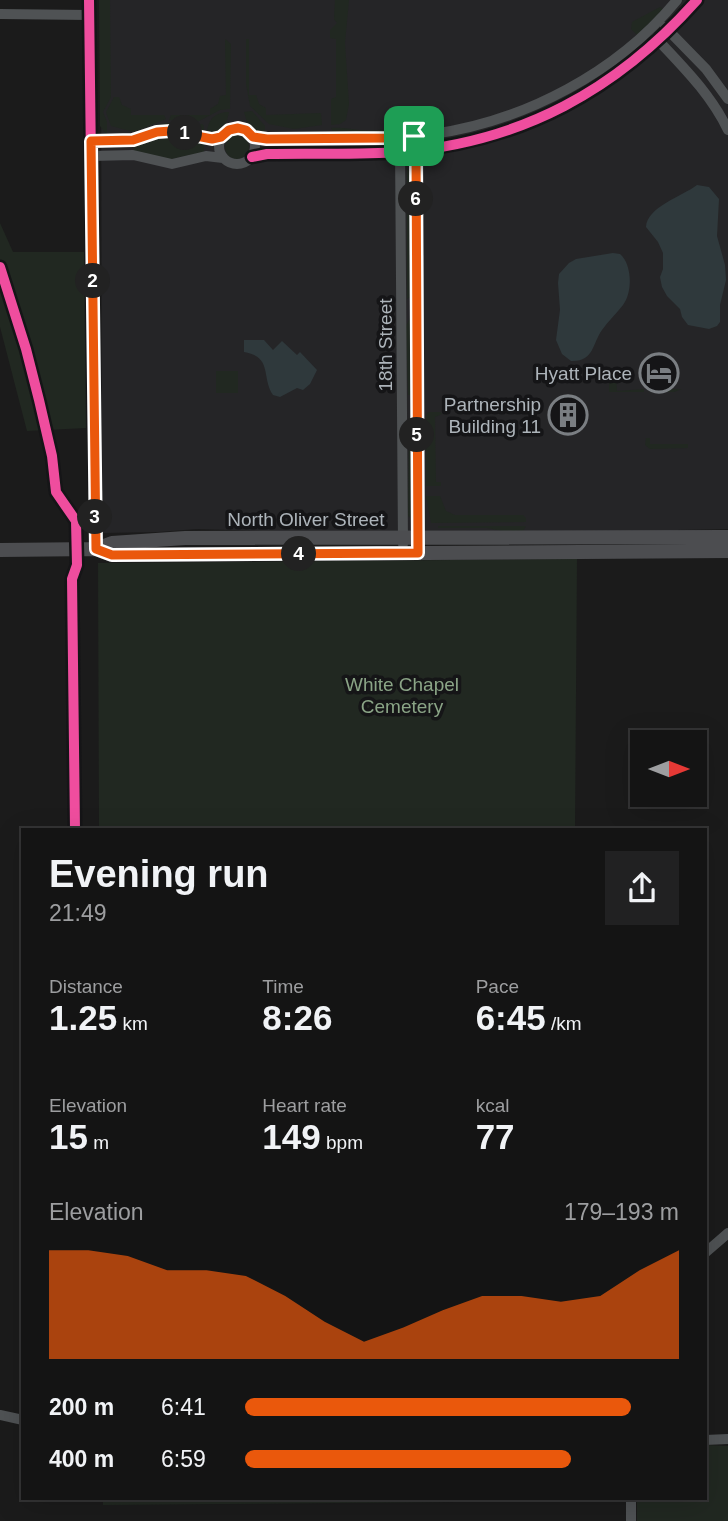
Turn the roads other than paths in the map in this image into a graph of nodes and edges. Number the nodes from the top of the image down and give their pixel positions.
1 (89, 0) edge
2 (677, 0) edge
3 (697, 0) edge
4 (0, 14) edge
5 (89, 15) junction
6 (659, 21) junction
7 (649, 31) junction
8 (668, 31) junction
9 (659, 41) junction
10 (728, 99) edge
11 (728, 130) edge
12 (414, 136) junction
13 (221, 137) junction
14 (253, 137) junction
15 (399, 137) junction
16 (91, 141) junction
17 (416, 150) junction
18 (401, 152) junction
19 (92, 156) junction
20 (252, 157) junction
21 (223, 158) junction
22 (728, 537) edge
23 (410, 538) junction
24 (96, 549) junction
25 (0, 550) edge
26 (728, 551) edge
27 (410, 553) junction
28 (728, 1233) edge
29 (707, 1251) edge
30 (0, 1415) edge
31 (21, 1420) edge
32 (728, 1439) edge
33 (707, 1440) edge
34 (631, 1500) edge
35 (631, 1521) edge

1 - 5 street
2 - 6 street
3 - 8 street
4 - 5 street
5 - 16 street
6 - 7 street
6 - 8 street
7 - 9 street
7 - 12 street
8 - 9 street
8 - 10 street
9 - 11 street
9 - 17 street
12 - 15 street
12 - 17 street, 18th Street
13 - 14 street
13 - 16 street
13 - 21 street
14 - 15 street
14 - 20 street
15 - 18 street, 18th Street
16 - 19 street
17 - 18 street
17 - 23 street, 18th Street
18 - 20 street
18 - 23 street, 18th Street
19 - 21 street
19 - 24 street
20 - 21 street
22 - 23 main road, North Oliver Street
23 - 24 main road, North Oliver Street
23 - 27 street, 18th Street
24 - 25 main road, North Oliver Street
24 - 27 main road, North Oliver Street
26 - 27 main road, North Oliver Street
28 - 29 street
30 - 31 street
32 - 33 street
34 - 35 street

